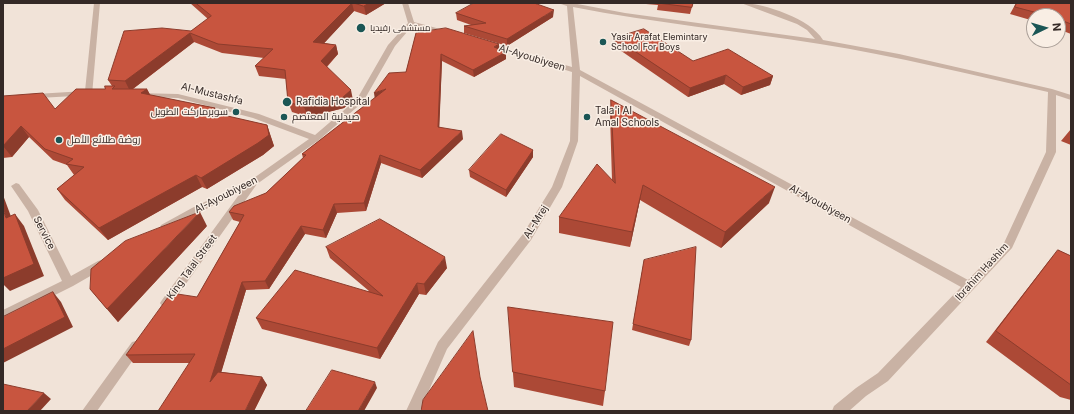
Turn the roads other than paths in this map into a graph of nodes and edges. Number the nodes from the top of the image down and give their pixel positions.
1 (97, 3) edge
2 (405, 3) edge
3 (744, 3) edge
4 (566, 4) edge
5 (411, 22) junction
6 (461, 35) edge
7 (480, 42) edge
8 (820, 42) junction
9 (576, 71) junction
10 (1052, 91) junction
11 (133, 94) edge
12 (3, 98) edge
13 (1071, 98) edge
14 (316, 138) junction
15 (254, 182) junction
16 (16, 186) dead end
17 (156, 233) edge
18 (109, 260) edge
19 (69, 283) junction
20 (970, 286) junction
21 (160, 312) edge
22 (3, 316) edge
23 (142, 338) edge
24 (89, 411) edge
25 (413, 411) edge
26 (839, 411) edge

1 - 12 street
2 - 5 street
3 - 8 street
4 - 8 street
4 - 9 street, AL-Mrej
5 - 6 street
5 - 14 street, Al-Ayoubiyeen
7 - 9 street, Al-Ayoubiyeen
8 - 10 street
9 - 20 street, Al-Ayoubiyeen
9 - 25 street, AL-Mrej
10 - 13 street
10 - 20 street, Ibrahim Hashim
11 - 14 street, Al-Mustashfa
14 - 15 street, Al-Ayoubiyeen
15 - 17 street, Al-Ayoubiyeen
15 - 21 street, King Talal Street
16 - 19 street, Service
18 - 19 street
19 - 22 street
20 - 26 street, Ibrahim Hashim
23 - 24 street

